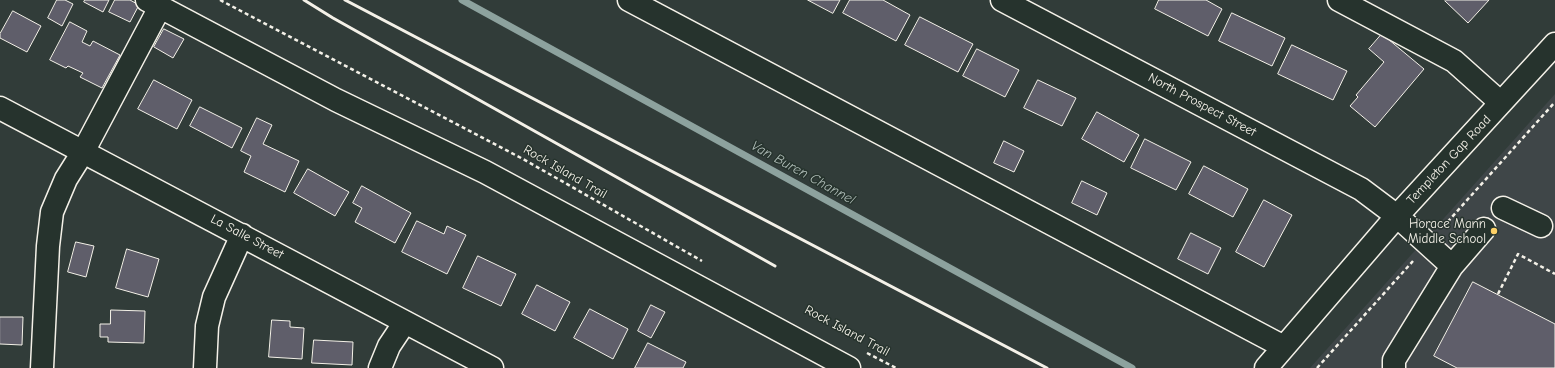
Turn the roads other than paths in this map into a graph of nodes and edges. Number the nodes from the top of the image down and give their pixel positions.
1 (629, 0) edge
2 (1002, 0) edge
3 (1339, 0) edge
4 (153, 3) edge
5 (1033, 7) edge
6 (1555, 44) edge
7 (1501, 103) junction
8 (0, 108) edge
9 (83, 152) junction
10 (1502, 208) dead end
11 (1397, 216) junction
12 (1541, 226) dead end
13 (1484, 229) dead end
14 (242, 235) junction
15 (1452, 266) junction
16 (405, 322) junction
17 (1284, 347) junction
18 (42, 368) edge
19 (205, 368) edge
20 (380, 368) edge
21 (492, 368) edge
22 (849, 368) edge
23 (1266, 368) edge
24 (1394, 368) edge

1 - 17 street
2 - 5 street, North Prospect Street
3 - 7 street
4 - 9 street
4 - 22 street
5 - 11 street, North Prospect Street
6 - 7 street, Templeton Gap Road
7 - 11 street, Templeton Gap Road
8 - 9 street, La Salle Street
9 - 14 street, La Salle Street
9 - 18 street
10 - 12 street
11 - 15 street, North Prospect Street
11 - 17 street, Templeton Gap Road
13 - 15 street
14 - 16 street, La Salle Street
14 - 19 street
15 - 24 street
16 - 20 street
16 - 21 street, La Salle Street
17 - 23 street, Templeton Gap Road

